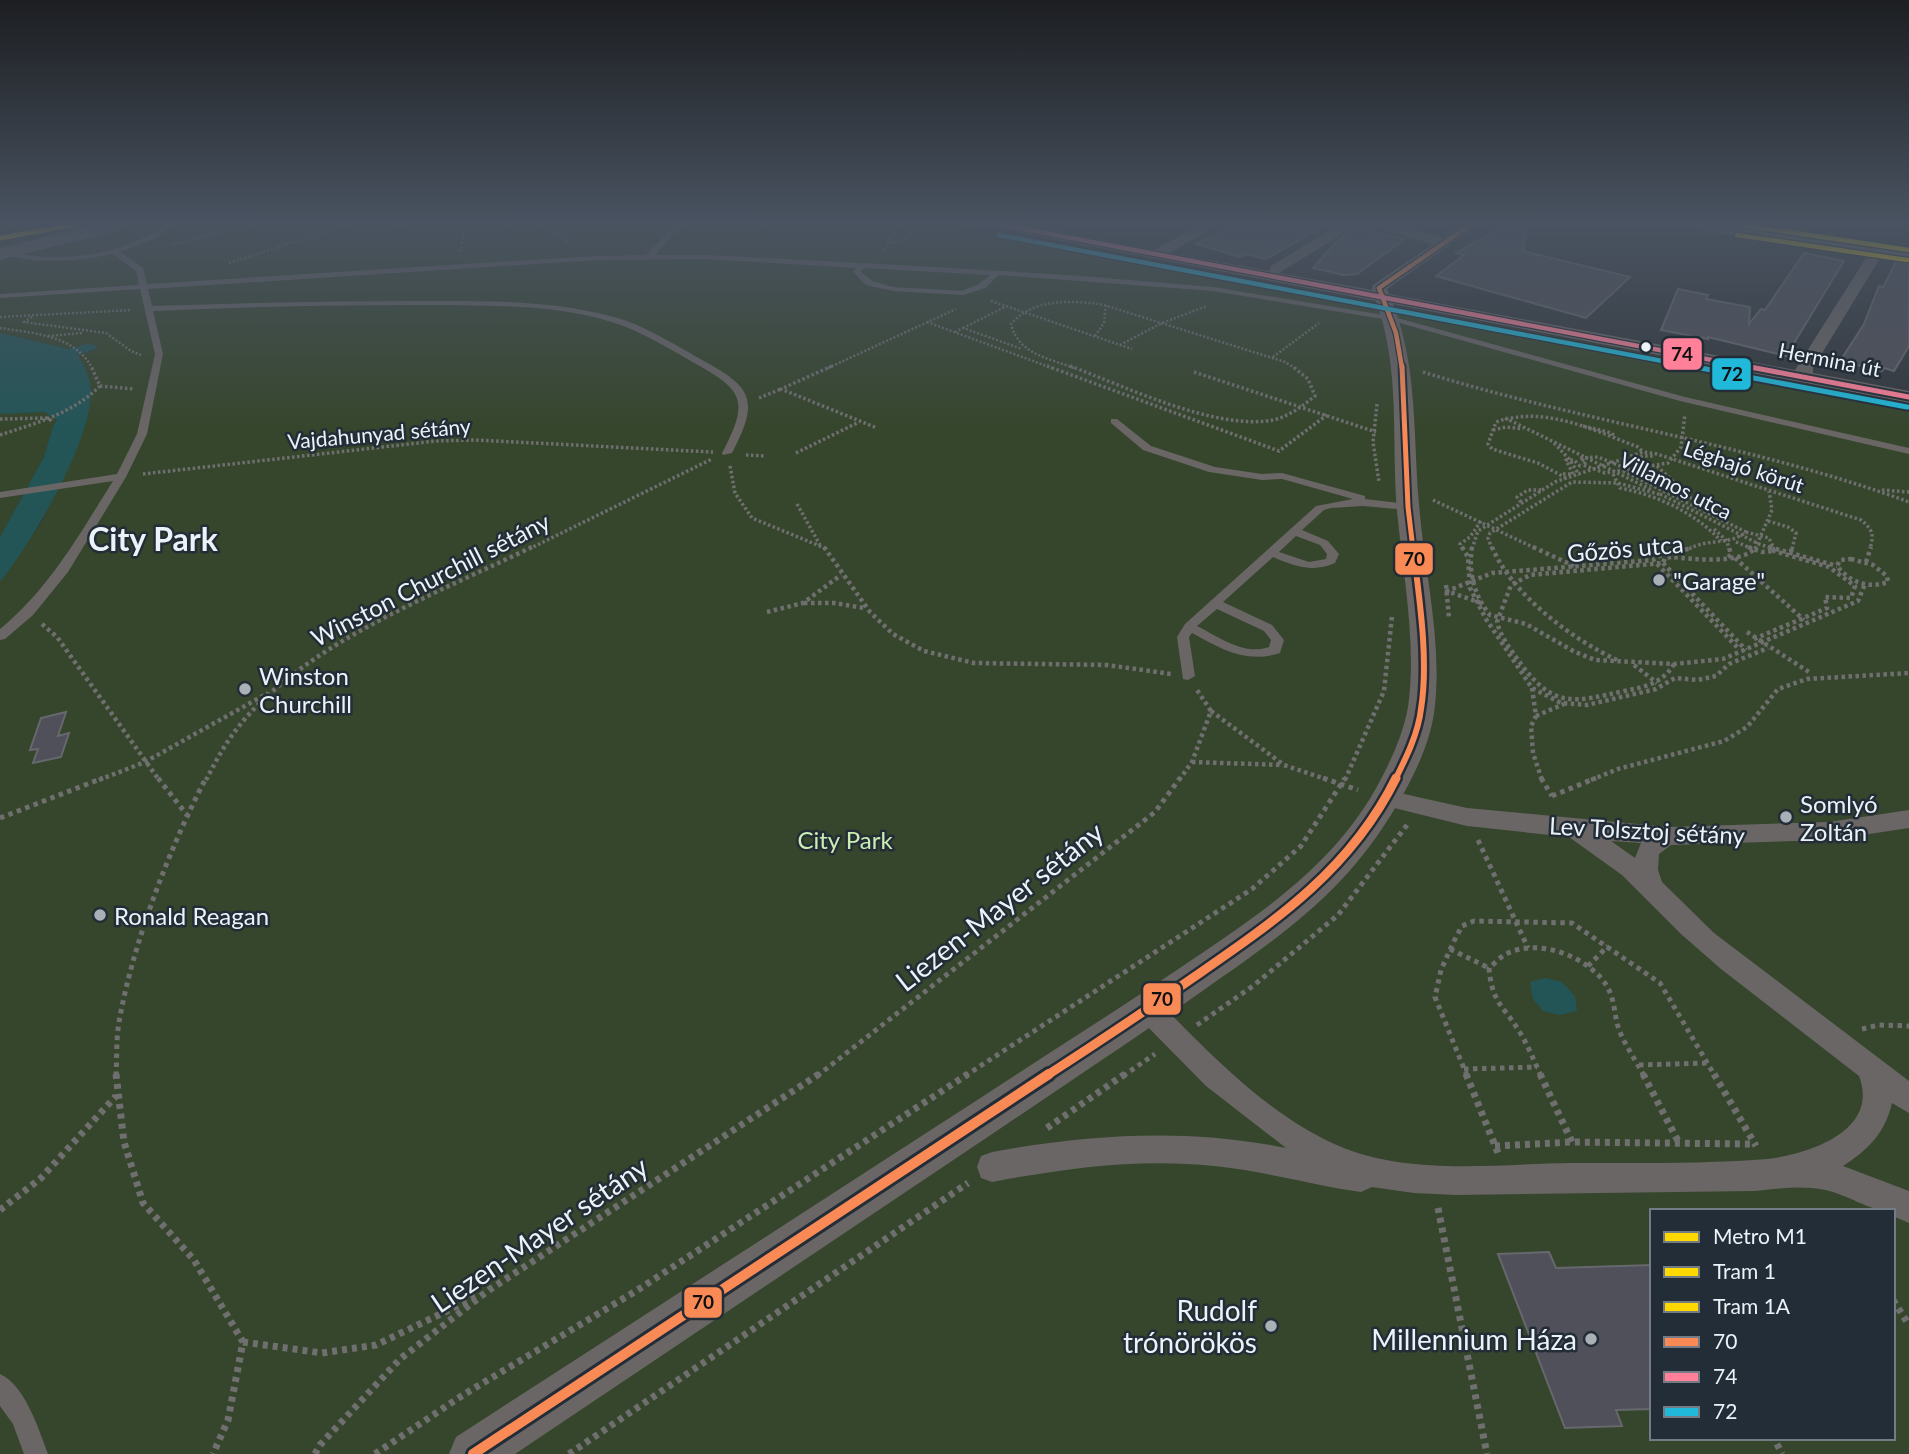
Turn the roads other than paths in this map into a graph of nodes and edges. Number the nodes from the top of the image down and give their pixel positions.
1 (1379, 292) edge
2 (50, 293) edge
3 (144, 293) edge
4 (1239, 293) edge
5 (1383, 293) edge
6 (1852, 293) edge
7 (0, 296) edge
8 (149, 309) junction
9 (1390, 318) junction
10 (1804, 373) junction
11 (1909, 388) edge
12 (1909, 397) edge
13 (1114, 421) dead end
14 (1909, 451) edge
15 (727, 453) road end
16 (121, 477) junction
17 (5, 494) edge
18 (1407, 502) junction
19 (1295, 531) junction
20 (1272, 553) junction
21 (1216, 603) junction
22 (1189, 627) junction
23 (0, 636) edge
24 (1188, 677) road end
25 (1386, 799) junction
26 (1909, 819) edge
27 (1563, 828) junction
28 (1669, 836) junction
29 (1651, 889) junction
30 (1148, 1009) junction
31 (1869, 1066) junction
32 (1909, 1100) edge
33 (992, 1167) dead end
34 (1782, 1172) junction
35 (1433, 1181) junction
36 (1909, 1207) edge
37 (0, 1386) edge
38 (36, 1454) edge
39 (473, 1454) edge

1 - 9 street
2 - 7 lane
3 - 8 lane
4 - 9 lane
5 - 10 street, Hermina út
6 - 10 street
8 - 15 lane
8 - 16 lane
9 - 14 lane
9 - 18 street
10 - 11 street, Hermina út
10 - 12 street, Hermina út
13 - 18 lane
16 - 17 lane
16 - 23 lane
18 - 19 lane
18 - 25 street
19 - 20 lane
19 - 20 lane
20 - 21 lane
21 - 22 lane
21 - 22 lane
22 - 24 lane
25 - 27 street, Lev Tolsztoj sétány
25 - 30 street
26 - 28 street, Lev Tolsztoj sétány
27 - 28 street, Lev Tolsztoj sétány
27 - 29 street
28 - 29 street
29 - 31 street
30 - 35 street
30 - 39 street
31 - 32 street
31 - 34 street
33 - 35 street
34 - 35 street
34 - 36 street
37 - 38 lane

